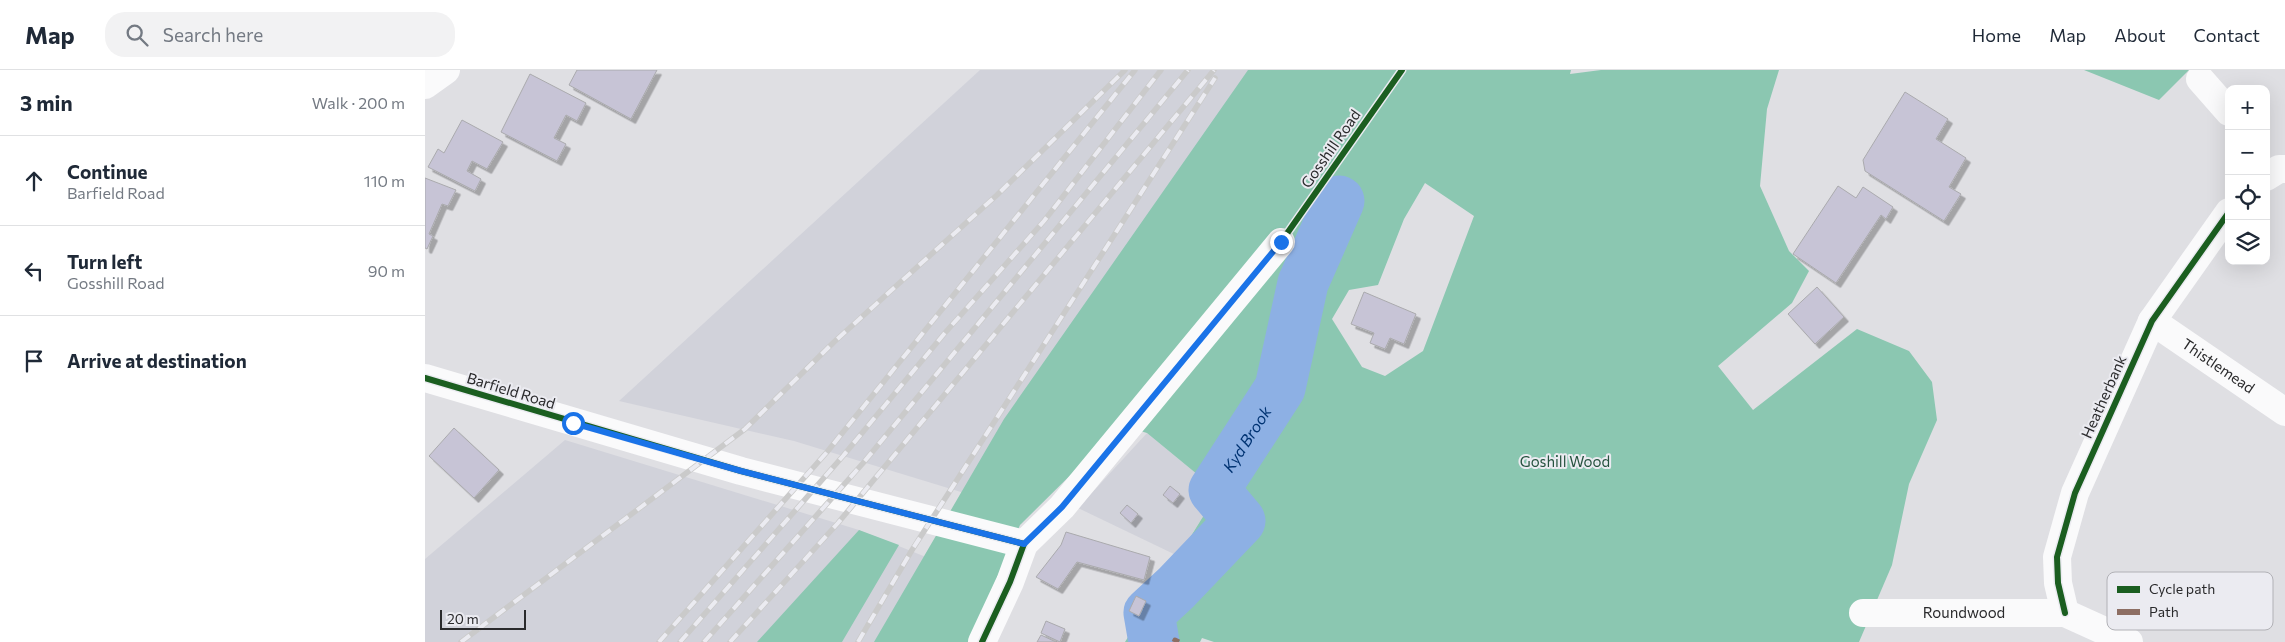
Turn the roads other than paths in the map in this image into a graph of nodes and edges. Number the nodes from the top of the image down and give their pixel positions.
1 (2199, 79) dead end
2 (2225, 108) edge
3 (2225, 218) edge
4 (1281, 242) dead end
5 (2152, 321) junction
6 (425, 378) edge
7 (2285, 412) edge
8 (1024, 544) junction
9 (1863, 613) dead end
10 (2065, 613) junction
11 (983, 642) edge
12 (2129, 642) edge

1 - 2 street
3 - 5 street, Heatherbank
4 - 8 street
5 - 7 street, Thistlemead
5 - 10 street, Heatherbank
6 - 8 street, Barfield Road
8 - 11 street
9 - 10 street, Roundwood
10 - 12 street

